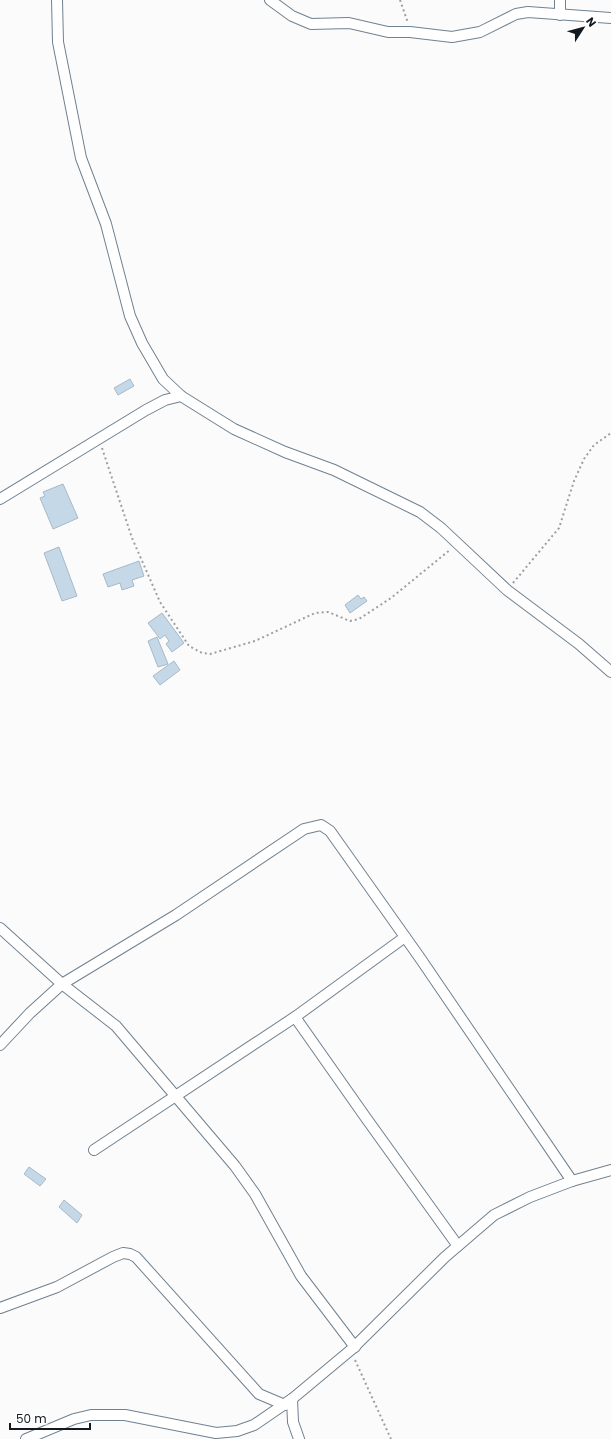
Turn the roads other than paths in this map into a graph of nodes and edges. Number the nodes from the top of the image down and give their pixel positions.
1 (57, 0) edge
2 (270, 0) edge
3 (560, 0) edge
4 (560, 15) junction
5 (611, 18) edge
6 (181, 396) junction
7 (0, 499) edge
8 (611, 672) edge
9 (0, 928) edge
10 (405, 937) junction
11 (62, 984) junction
12 (295, 1017) junction
13 (0, 1045) edge
14 (176, 1096) junction
15 (94, 1150) dead end
16 (611, 1170) edge
17 (572, 1181) junction
18 (458, 1246) junction
19 (0, 1308) edge
20 (353, 1348) junction
21 (289, 1402) junction
22 (26, 1439) edge
23 (300, 1439) edge

1 - 6 street
2 - 4 street
3 - 4 street
4 - 5 street
6 - 7 street
6 - 8 street
9 - 11 street
10 - 11 street
10 - 12 street
10 - 17 street
11 - 13 street
11 - 14 street
12 - 14 street
12 - 18 street
14 - 15 street
14 - 20 street
16 - 17 street
17 - 18 street
18 - 20 street
19 - 21 street
20 - 21 street
21 - 22 street
21 - 23 street

